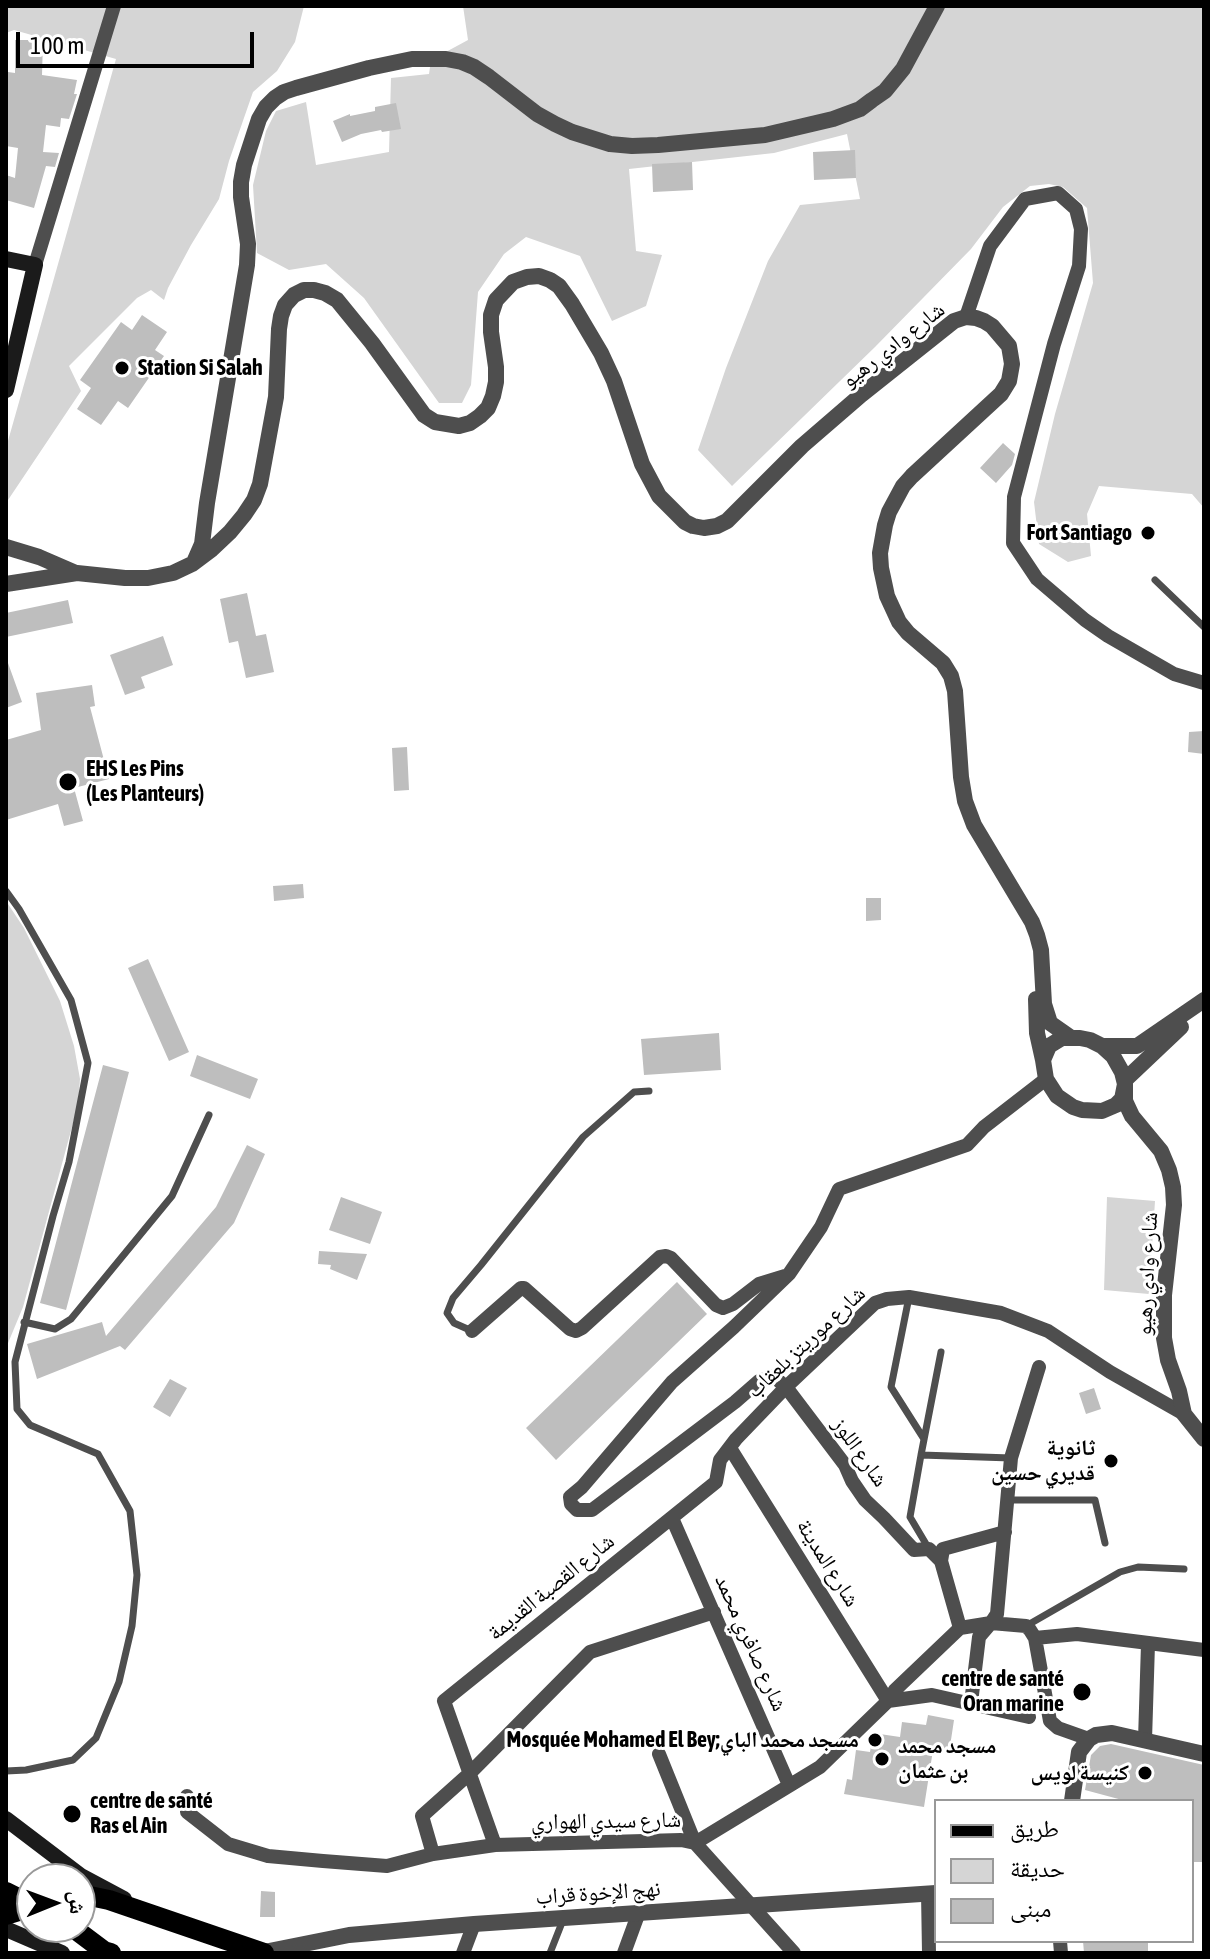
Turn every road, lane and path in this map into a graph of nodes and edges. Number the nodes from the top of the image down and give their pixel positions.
1 (114, 6) edge
2 (937, 6) edge
3 (6, 259) edge
4 (35, 265) junction
5 (966, 317) junction
6 (6, 390) edge
7 (6, 547) edge
8 (192, 564) junction
9 (77, 573) junction
10 (1155, 580) dead end
11 (6, 584) edge
12 (1204, 627) edge
13 (1204, 683) edge
14 (6, 891) edge
15 (1019, 900) junction
16 (1203, 1001) edge
17 (1070, 1037) junction
18 (1102, 1046) junction
19 (1043, 1060) junction
20 (1046, 1079) junction
21 (1125, 1082) junction
22 (649, 1091) dead end
23 (1102, 1111) junction
24 (209, 1115) dead end
25 (1161, 1151) junction
26 (789, 1274) junction
27 (909, 1297) junction
28 (24, 1322) junction
29 (472, 1331) joint
30 (941, 1352) dead end
31 (1039, 1367) dead end
32 (786, 1387) junction
33 (1184, 1414) junction
34 (924, 1439) junction
35 (1204, 1439) edge
36 (730, 1448) junction
37 (921, 1455) junction
38 (1011, 1458) junction
39 (1007, 1500) junction
40 (672, 1518) junction
41 (1005, 1532) junction
42 (1105, 1543) dead end
43 (929, 1549) junction
44 (941, 1561) junction
45 (1184, 1569) dead end
46 (714, 1612) junction
47 (991, 1623) junction
48 (1026, 1626) junction
49 (960, 1628) junction
50 (1035, 1638) junction
51 (1148, 1644) junction
52 (1204, 1650) edge
53 (888, 1701) junction
54 (971, 1703) junction
55 (1029, 1717) dead end
56 (1089, 1739) junction
57 (1145, 1740) junction
58 (659, 1754) dead end
59 (1204, 1754) edge
60 (6, 1771) edge
61 (469, 1774) junction
62 (789, 1785) junction
63 (187, 1796) dead end
64 (1072, 1799) edge
65 (6, 1819) edge
66 (695, 1843) junction
67 (495, 1845) junction
68 (433, 1854) junction
69 (932, 1893) edge
70 (96, 1897) edge
71 (749, 1905) junction
72 (639, 1912) junction
73 (150, 1913) junction
74 (563, 1918) junction
75 (474, 1924) junction
76 (6, 1929) edge
77 (89, 1943) edge
78 (62, 1953) edge
79 (111, 1953) edge
80 (264, 1953) edge
81 (463, 1953) edge
82 (550, 1953) edge
83 (624, 1953) edge
84 (794, 1953) edge
85 (929, 1953) edge

1 - 4 street
2 - 8 street
3 - 4 main road
4 - 6 main road
5 - 8 street, شارع وادي رهيو
5 - 13 street
5 - 15 street, شارع وادي رهيو
7 - 9 street
8 - 9 street
9 - 11 street
10 - 12 lane
14 - 28 lane
15 - 17 street, شارع وادي رهيو
15 - 19 street, شارع وادي رهيو
16 - 18 street
16 - 21 street
17 - 18 street
17 - 19 street
18 - 21 street
19 - 20 street
20 - 23 street
20 - 26 street
21 - 23 street
21 - 25 street, شارع وادي رهيو
22 - 29 lane
23 - 25 street
24 - 28 lane
25 - 33 street, شارع وادي رهيو
26 - 29 street
26 - 32 street
27 - 32 street, شارع موريتز بلعقاب
27 - 33 street, شارع موريتز بلعقاب
27 - 34 lane
28 - 60 lane
30 - 34 lane
31 - 38 street
32 - 36 street, شارع موريتز بلعقاب
32 - 43 street, شارع اللوز
33 - 35 street, شارع وادي رهيو
34 - 37 lane
36 - 40 street, شارع القصبة القديمة
36 - 53 street, شارع المدينة
37 - 38 lane
37 - 43 lane
38 - 39 street
39 - 41 street
39 - 42 lane
40 - 46 street, شارع صافري محمد
40 - 61 street, شارع القصبة القديمة
41 - 44 street
41 - 47 street
43 - 44 street, شارع اللوز
44 - 49 street, شارع اللوز
45 - 48 lane
46 - 61 street
46 - 62 street, شارع صافري محمد
47 - 48 street
47 - 49 street
47 - 54 street
48 - 50 street
49 - 53 street, شارع سيدي الهواري
50 - 51 street
50 - 56 street
51 - 52 street
51 - 57 street
53 - 54 street
53 - 62 street, شارع سيدي الهواري
54 - 55 street
56 - 57 street
56 - 64 street
57 - 59 street
58 - 66 street
61 - 67 street, شارع القصبة القديمة
61 - 68 street
62 - 66 street, شارع سيدي الهواري
63 - 68 street, شارع سيدي الهواري
65 - 73 main road
66 - 67 street, شارع سيدي الهواري
66 - 71 street
67 - 68 street, شارع سيدي الهواري
69 - 71 street, نهج الإخوة قراب
69 - 85 street
70 - 73 main road
71 - 72 street, نهج الإخوة قراب
71 - 84 street
72 - 74 street, نهج الإخوة قراب
72 - 83 street
73 - 80 main road
74 - 75 street, نهج الإخوة قراب
74 - 82 lane
75 - 80 street, نهج الإخوة قراب
75 - 81 street
76 - 78 main road
77 - 79 main road

